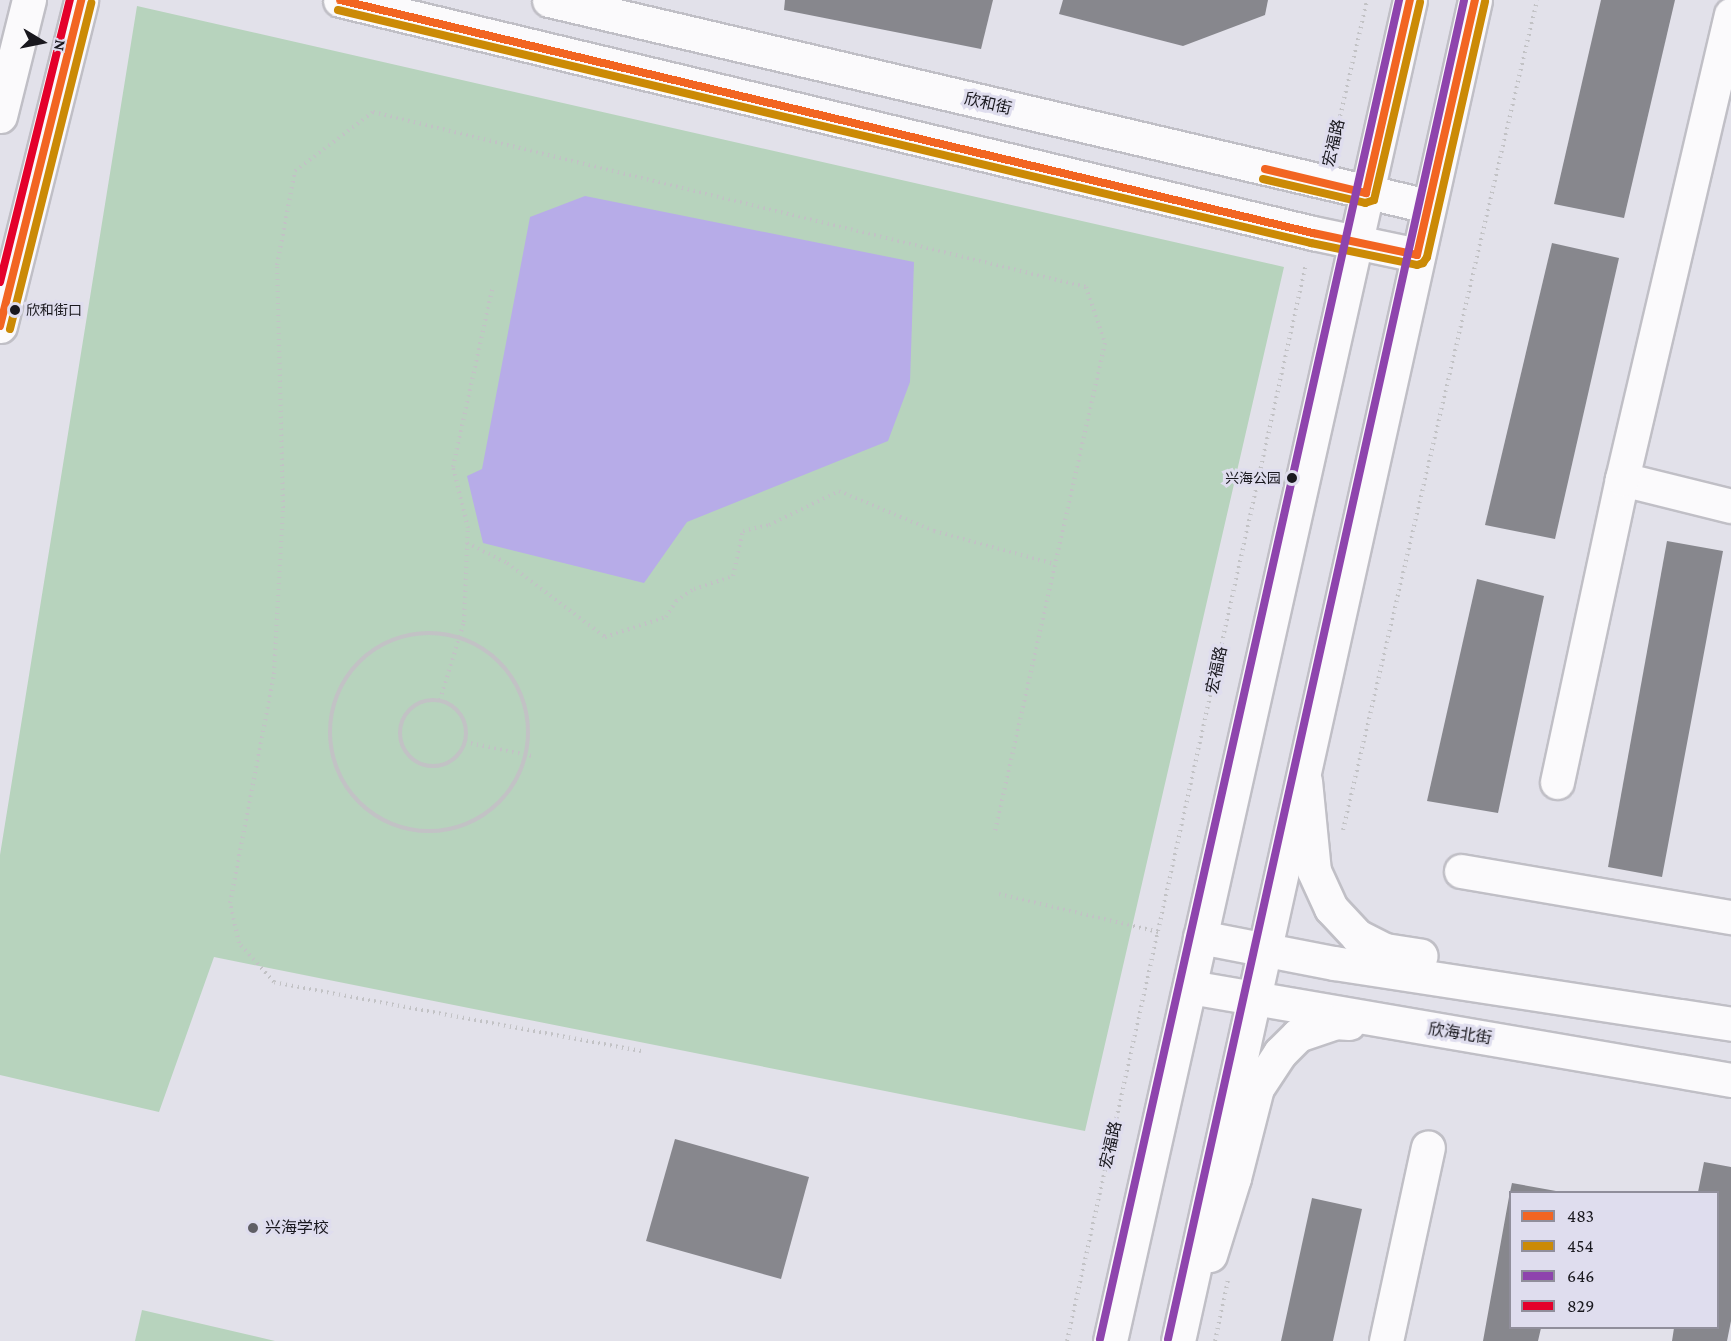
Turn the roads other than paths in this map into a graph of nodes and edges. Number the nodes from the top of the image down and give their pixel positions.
1 (29, 0) edge
2 (81, 0) edge
3 (340, 0) edge
4 (549, 0) edge
5 (1410, 0) edge
6 (1474, 0) edge
7 (1731, 15) edge
8 (0, 116) edge
9 (1366, 193) junction
10 (1428, 206) junction
11 (1355, 243) junction
12 (1417, 255) junction
13 (0, 326) edge
14 (1622, 479) junction
15 (1731, 506) edge
16 (1304, 768) junction
17 (1557, 782) dead end
18 (1461, 871) dead end
19 (1731, 917) edge
20 (1200, 937) junction
21 (1263, 950) junction
22 (1190, 987) junction
23 (1253, 1000) junction
24 (1646, 1011) junction
25 (1731, 1024) edge
26 (1418, 1028) junction
27 (1731, 1080) edge
28 (1428, 1147) dead end
29 (1110, 1341) edge
30 (1178, 1341) edge
31 (1386, 1341) edge

1 - 8 street
2 - 13 street
3 - 11 street
4 - 9 street, 欣和街
5 - 9 street
6 - 10 street
7 - 14 street
9 - 10 street, 欣和街
9 - 11 street
10 - 12 street
11 - 12 street
11 - 20 street
12 - 16 street
14 - 15 street
14 - 17 street
16 - 21 street
16 - 24 street
18 - 19 street
20 - 21 street
20 - 22 street
21 - 23 street
21 - 24 street
22 - 23 street, 欣海北街
22 - 29 street
23 - 26 street, 欣海北街
23 - 30 street
24 - 25 street
26 - 27 street, 欣海北街
26 - 30 street
28 - 31 street

